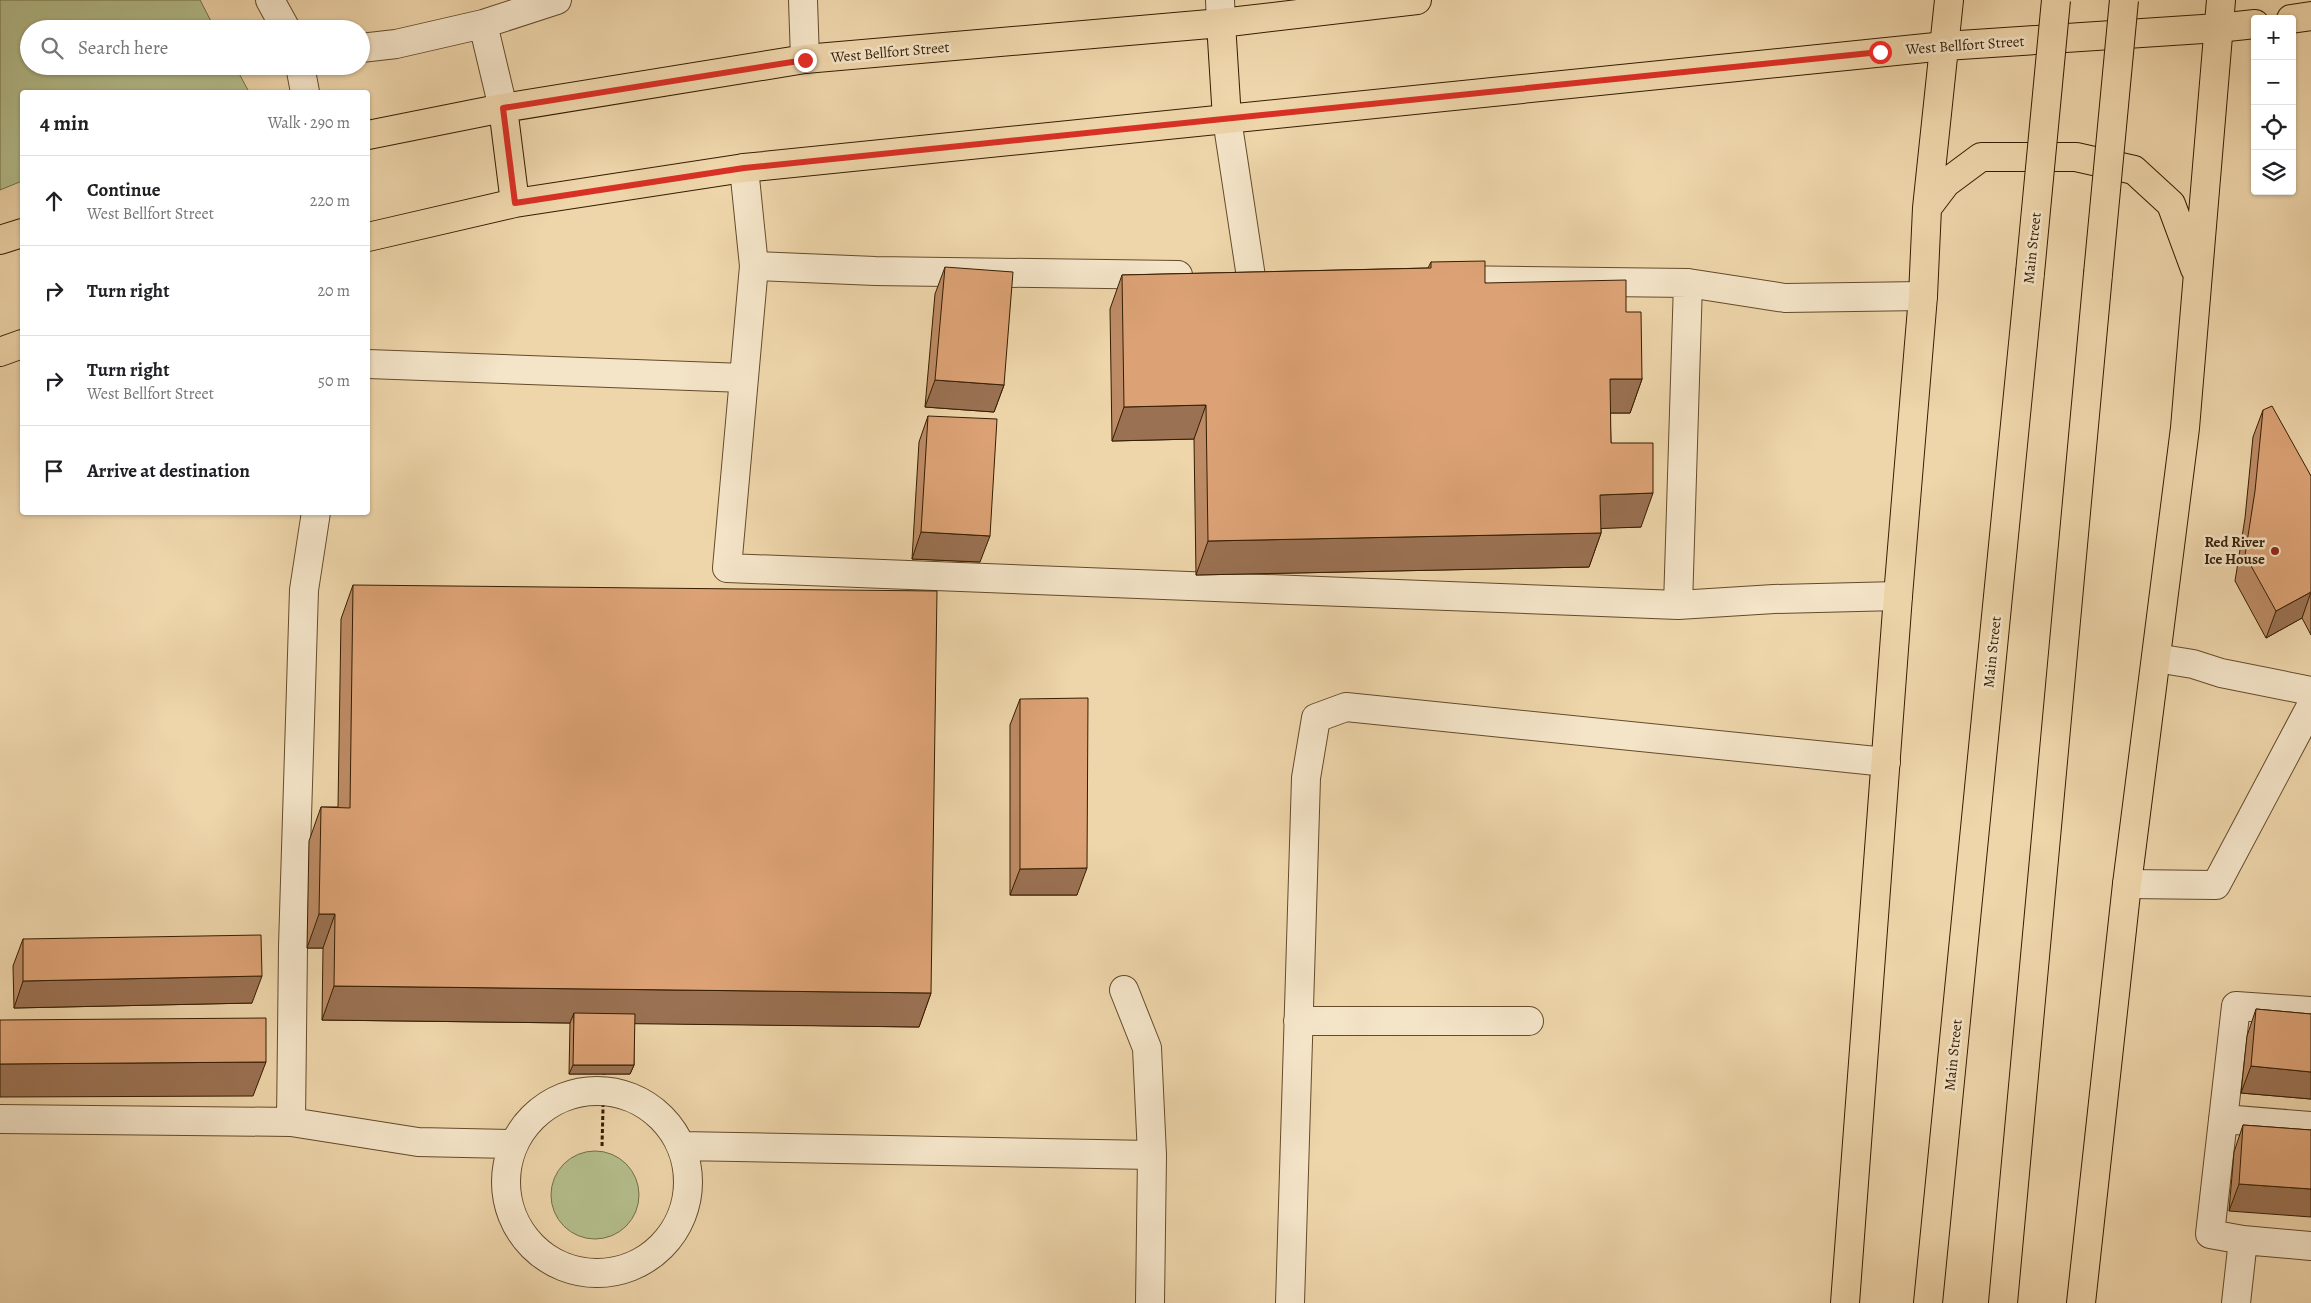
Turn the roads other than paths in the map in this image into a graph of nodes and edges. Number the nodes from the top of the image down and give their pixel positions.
1 (270, 0) edge
2 (557, 0) edge
3 (803, 0) edge
4 (1417, 0) edge
5 (1949, 0) edge
6 (2056, 0) edge
7 (2124, 0) edge
8 (2221, 0) edge
9 (1221, 11) edge
10 (2311, 16) edge
11 (2296, 18) edge
12 (281, 20) edge
13 (483, 24) junction
14 (2251, 24) edge
15 (2218, 28) junction
16 (1945, 46) junction
17 (370, 47) edge
18 (805, 60) junction
19 (302, 75) edge
20 (305, 90) edge
21 (503, 108) junction
22 (1227, 119) junction
23 (370, 135) edge
24 (744, 168) junction
25 (515, 203) junction
26 (1928, 208) junction
27 (20, 234) edge
28 (370, 237) edge
29 (0, 240) edge
30 (754, 266) junction
31 (1250, 277) junction
32 (1280, 277) edge
33 (2198, 278) junction
34 (1419, 279) edge
35 (1688, 283) junction
36 (1923, 296) junction
37 (20, 345) edge
38 (0, 352) edge
39 (370, 364) edge
40 (744, 378) junction
41 (316, 515) edge
42 (1898, 596) junction
43 (1678, 605) junction
44 (2156, 658) junction
45 (2311, 691) edge
46 (2311, 706) edge
47 (1886, 762) junction
48 (2127, 884) junction
49 (1124, 990) dead end
50 (2311, 1011) edge
51 (1298, 1021) junction
52 (1530, 1021) dead end
53 (0, 1119) edge
54 (2223, 1119) junction
55 (291, 1122) junction
56 (2311, 1126) edge
57 (513, 1144) junction
58 (681, 1146) junction
59 (1152, 1155) junction
60 (2243, 1240) junction
61 (2311, 1246) edge
62 (1150, 1303) edge
63 (1290, 1303) edge
64 (1845, 1303) edge
65 (1928, 1303) edge
66 (2003, 1303) edge
67 (2081, 1303) edge
68 (2236, 1303) edge

1 - 12 lane
2 - 13 lane
3 - 18 lane
4 - 9 main road, West Bellfort Street
5 - 16 main road
6 - 65 main road, Main Street, bridge
7 - 66 main road, bridge
8 - 15 main road
9 - 18 main road, West Bellfort Street
9 - 22 main road
10 - 11 main road
13 - 17 lane
13 - 21 lane
14 - 15 main road, West Bellfort Street
15 - 16 main road, West Bellfort Street
15 - 33 main road
16 - 22 main road, West Bellfort Street
16 - 26 main road
18 - 21 main road, West Bellfort Street
19 - 20 lane
21 - 23 main road, West Bellfort Street
21 - 25 main road
22 - 24 main road, West Bellfort Street
22 - 31 lane
24 - 25 main road, West Bellfort Street
24 - 30 lane
25 - 28 main road, West Bellfort Street
26 - 33 main road
26 - 36 main road
27 - 29 main road
30 - 31 lane
30 - 40 lane
31 - 32 lane
33 - 44 main road
34 - 35 lane
35 - 36 lane
35 - 43 lane
36 - 42 main road
37 - 38 main road
39 - 40 lane
40 - 43 lane
41 - 55 lane
42 - 43 lane
42 - 47 main road
44 - 45 lane
44 - 48 main road
46 - 48 lane
47 - 51 lane
47 - 64 main road
48 - 67 main road
49 - 59 lane
50 - 54 lane
51 - 52 lane
51 - 63 lane
53 - 55 lane
54 - 56 lane
54 - 60 lane
55 - 57 lane
57 - 58 lane
57 - 58 lane
58 - 59 lane
59 - 62 lane
60 - 61 lane
60 - 68 lane

